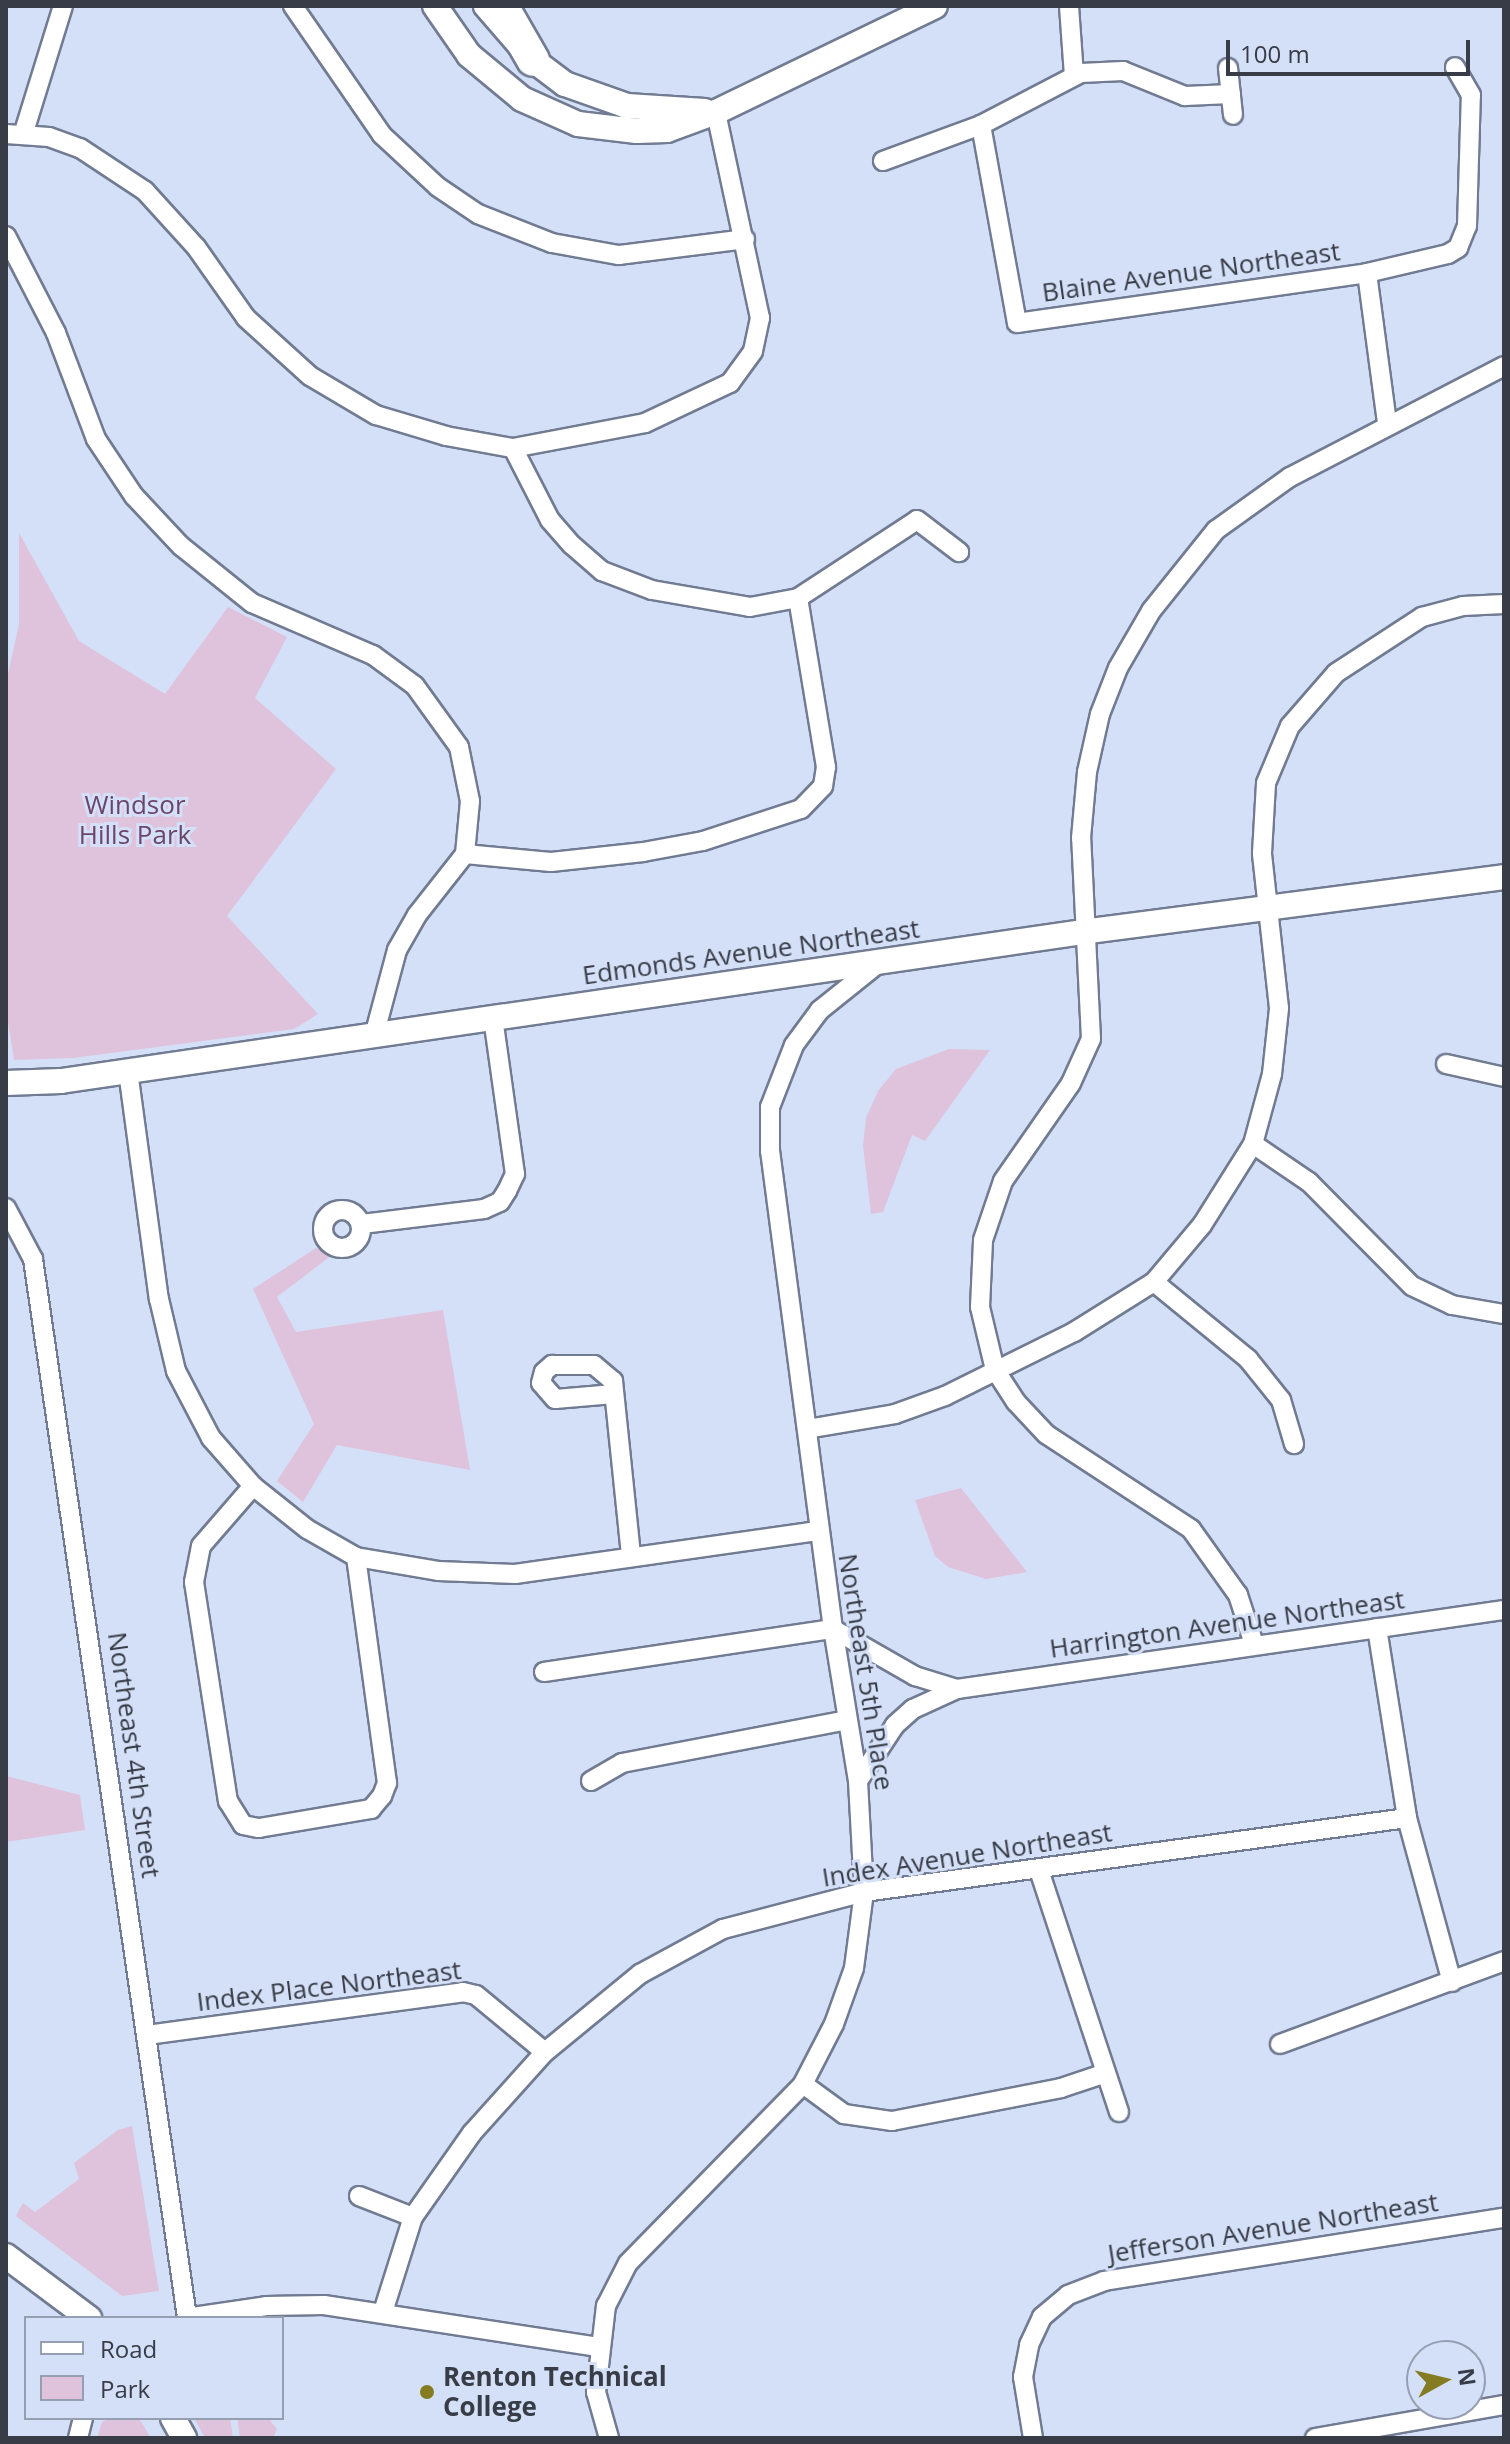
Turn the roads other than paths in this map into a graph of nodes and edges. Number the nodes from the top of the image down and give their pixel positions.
1 (63, 6) edge
2 (293, 6) edge
3 (435, 6) edge
4 (486, 6) edge
5 (502, 6) edge
6 (935, 6) edge
7 (1069, 6) edge
8 (533, 60) junction
9 (1455, 67) dead end
10 (1228, 68) dead end
11 (1074, 75) junction
12 (1231, 94) junction
13 (716, 112) junction
14 (1233, 115) dead end
15 (981, 125) junction
16 (11, 136) edge
17 (883, 161) dead end
18 (6, 236) edge
19 (745, 239) junction
20 (1367, 273) junction
21 (1504, 366) edge
22 (1387, 422) junction
23 (513, 448) junction
24 (959, 552) dead end
25 (798, 598) junction
26 (1504, 604) edge
27 (465, 854) junction
28 (1504, 877) edge
29 (1269, 908) junction
30 (1089, 931) junction
31 (880, 962) junction
32 (493, 1017) junction
33 (375, 1032) junction
34 (1446, 1064) dead end
35 (128, 1071) junction
36 (1504, 1077) edge
37 (6, 1083) edge
38 (1253, 1144) junction
39 (6, 1208) edge
40 (362, 1224) dead end
41 (1154, 1282) junction
42 (1504, 1314) edge
43 (995, 1370) junction
44 (614, 1394) dead end
45 (807, 1429) junction
46 (1294, 1444) dead end
47 (253, 1486) junction
48 (819, 1531) junction
49 (631, 1554) junction
50 (356, 1557) junction
51 (1504, 1610) edge
52 (1377, 1628) junction
53 (833, 1629) junction
54 (1254, 1644) junction
55 (544, 1672) dead end
56 (957, 1689) junction
57 (847, 1720) junction
58 (591, 1781) dead end
59 (858, 1781) junction
60 (1407, 1818) junction
61 (1039, 1870) junction
62 (864, 1892) junction
63 (1504, 1961) edge
64 (1452, 1982) junction
65 (147, 2035) junction
66 (1280, 2044) dead end
67 (545, 2052) junction
68 (1106, 2073) junction
69 (803, 2084) junction
70 (1119, 2112) dead end
71 (359, 2196) dead end
72 (413, 2217) junction
73 (1504, 2218) edge
74 (6, 2256) edge
75 (383, 2312) junction
76 (86, 2316) edge
77 (186, 2316) edge
78 (203, 2316) edge
79 (597, 2347) junction
80 (1504, 2405) edge
81 (174, 2420) edge
82 (184, 2438) edge
83 (609, 2438) edge
84 (1033, 2438) edge
85 (1315, 2438) edge

1 - 16 street
2 - 19 street
3 - 13 street
4 - 8 street
5 - 8 highway
6 - 13 street
7 - 11 street
8 - 13 street
9 - 20 street
10 - 12 street
11 - 12 street
11 - 15 street
12 - 14 street
13 - 19 street
15 - 17 street
15 - 20 street, Blaine Avenue Northeast
16 - 23 street
18 - 27 street
19 - 23 street
20 - 22 street, Blaine Avenue Northeast
21 - 22 street
22 - 30 street
23 - 25 street
24 - 25 street
25 - 27 street
26 - 29 street
27 - 33 street
28 - 29 street, Edmonds Avenue Northeast
29 - 30 street, Edmonds Avenue Northeast
29 - 38 street
30 - 31 street, Edmonds Avenue Northeast
30 - 43 street
31 - 32 street, Edmonds Avenue Northeast
31 - 45 street, Northeast 5th Place
32 - 33 street, Edmonds Avenue Northeast
32 - 40 street
33 - 35 street, Edmonds Avenue Northeast
34 - 36 street
35 - 37 street, Edmonds Avenue Northeast
35 - 47 street
38 - 41 street
38 - 42 street
39 - 65 street, Northeast 4th Street
41 - 43 street
41 - 46 street
43 - 45 street
43 - 54 street
44 - 49 street
45 - 48 street, Northeast 5th Place
47 - 50 street
47 - 50 street
48 - 49 street
48 - 53 street, Northeast 5th Place
49 - 50 street
51 - 52 street, Harrington Avenue Northeast
52 - 54 street, Harrington Avenue Northeast
52 - 60 street
53 - 55 street
53 - 56 street, Harrington Avenue Northeast
53 - 57 street, Northeast 5th Place
54 - 56 street, Harrington Avenue Northeast
56 - 59 street, Harrington Avenue Northeast
57 - 58 street
57 - 59 street, Northeast 5th Place
59 - 62 street, Northeast 5th Place
60 - 61 street, Index Avenue Northeast
60 - 64 street
61 - 62 street, Index Avenue Northeast
61 - 68 street
62 - 67 street, Index Avenue Northeast
62 - 69 street, Northeast 5th Place
63 - 64 street
64 - 66 street
65 - 67 street, Index Place Northeast
65 - 77 street, Northeast 4th Street
67 - 72 street, Index Avenue Northeast
68 - 69 street
68 - 70 street
69 - 79 street, Northeast 5th Place
71 - 72 street
72 - 75 street, Index Avenue Northeast
73 - 84 street, Jefferson Avenue Northeast
74 - 76 street
75 - 78 street
75 - 79 street
79 - 83 street, Northeast 5th Place
80 - 85 street
81 - 82 street

